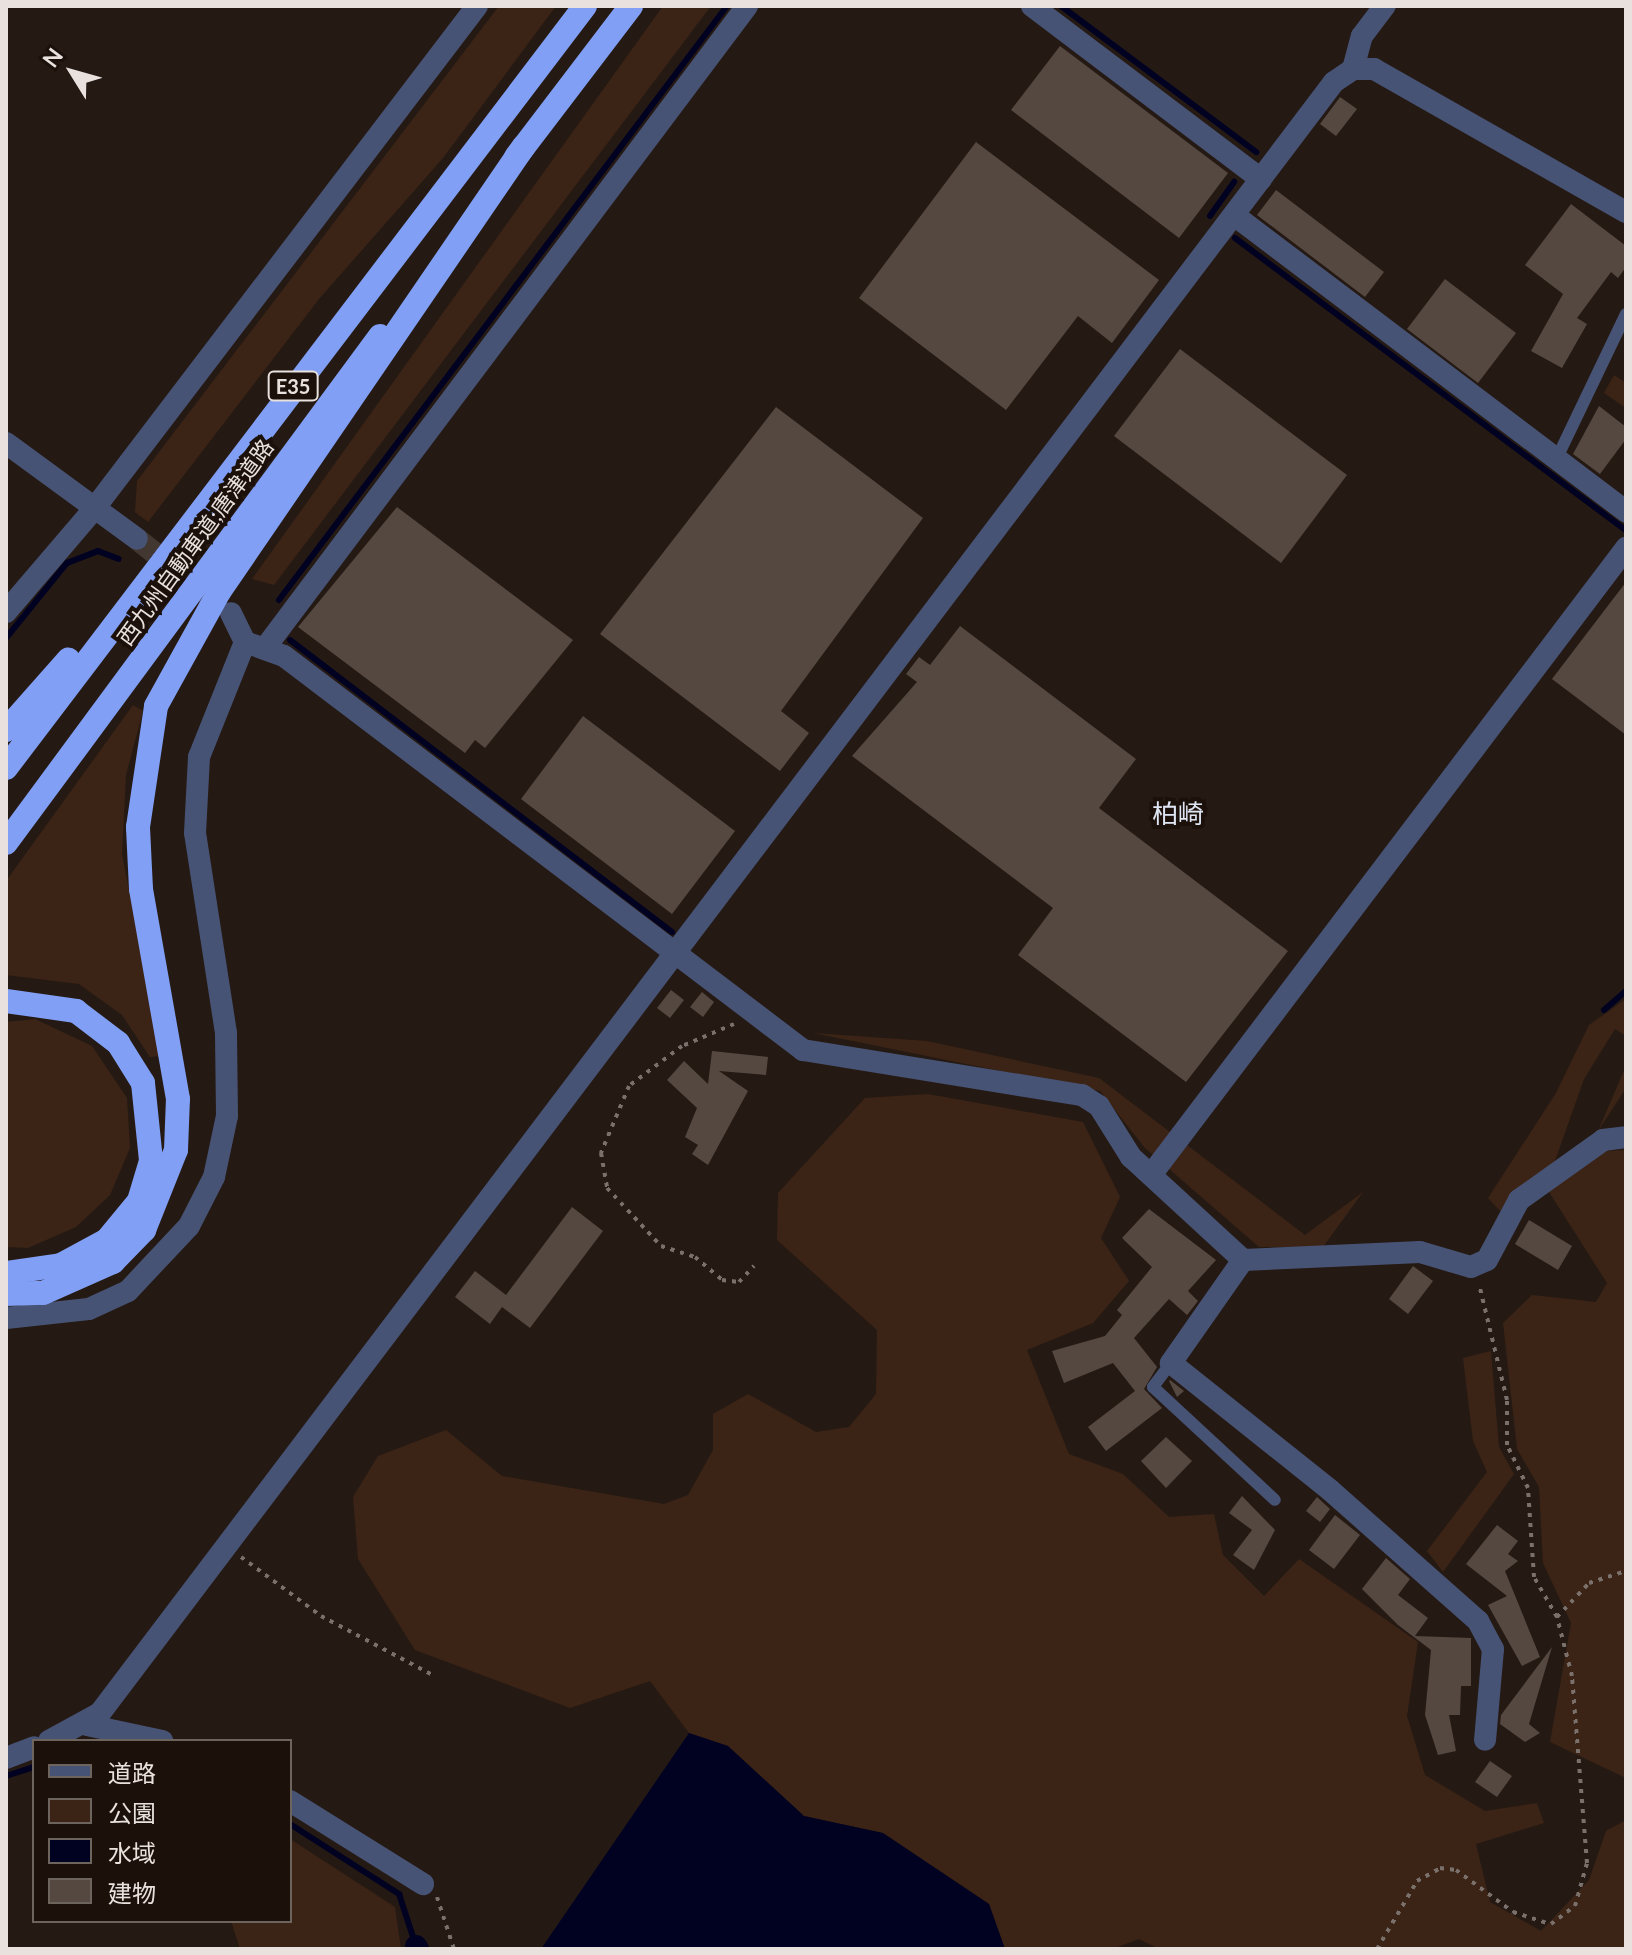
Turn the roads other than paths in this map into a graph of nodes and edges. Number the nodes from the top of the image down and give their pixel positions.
1 (477, 6) edge
2 (585, 6) edge
3 (631, 6) edge
4 (747, 6) edge
5 (1032, 6) edge
6 (1385, 6) edge
7 (1353, 69) junction
8 (524, 146) junction
9 (1261, 179) junction
10 (1626, 212) edge
11 (1234, 215) junction
12 (1626, 314) edge
13 (6, 443) edge
14 (1556, 460) junction
15 (94, 509) junction
16 (1626, 512) edge
17 (181, 532) junction
18 (137, 539) tunnel mouth
19 (1626, 548) edge
20 (6, 612) edge
21 (231, 613) dead end
22 (255, 645) junction
23 (6, 730) edge
24 (6, 768) edge
25 (6, 843) edge
26 (675, 953) junction
27 (6, 1001) edge
28 (1626, 1137) edge
29 (1151, 1175) junction
30 (1243, 1260) junction
31 (6, 1273) edge
32 (6, 1294) edge
33 (6, 1318) edge
34 (1171, 1363) junction
35 (1275, 1500) dead end
36 (87, 1725) junction
37 (54, 1739) edge
38 (153, 1739) edge
39 (1485, 1740) dead end
40 (32, 1748) edge
41 (6, 1758) edge
42 (292, 1802) edge
43 (423, 1884) road end

1 - 15 street
2 - 17 highway, 西九州自動車道;唐津道路 / E35
3 - 8 highway, 西九州自動車道;唐津道路 / E35
4 - 22 street
5 - 9 street
6 - 7 street
7 - 9 street
7 - 10 street
8 - 25 highway, 西九州自動車道;唐津道路 / E35
8 - 32 highway
9 - 11 street
11 - 14 street
11 - 26 street
12 - 14 lane
13 - 15 street
14 - 16 street
15 - 18 street
15 - 20 street
17 - 23 highway
17 - 24 highway, 西九州自動車道;唐津道路 / E35
19 - 29 street
21 - 22 street
22 - 26 street
22 - 33 street
26 - 29 street
26 - 36 street
27 - 31 highway
28 - 30 street
29 - 30 street
30 - 34 street
34 - 35 lane
34 - 39 street
36 - 37 street
36 - 38 street
40 - 41 street
42 - 43 street

